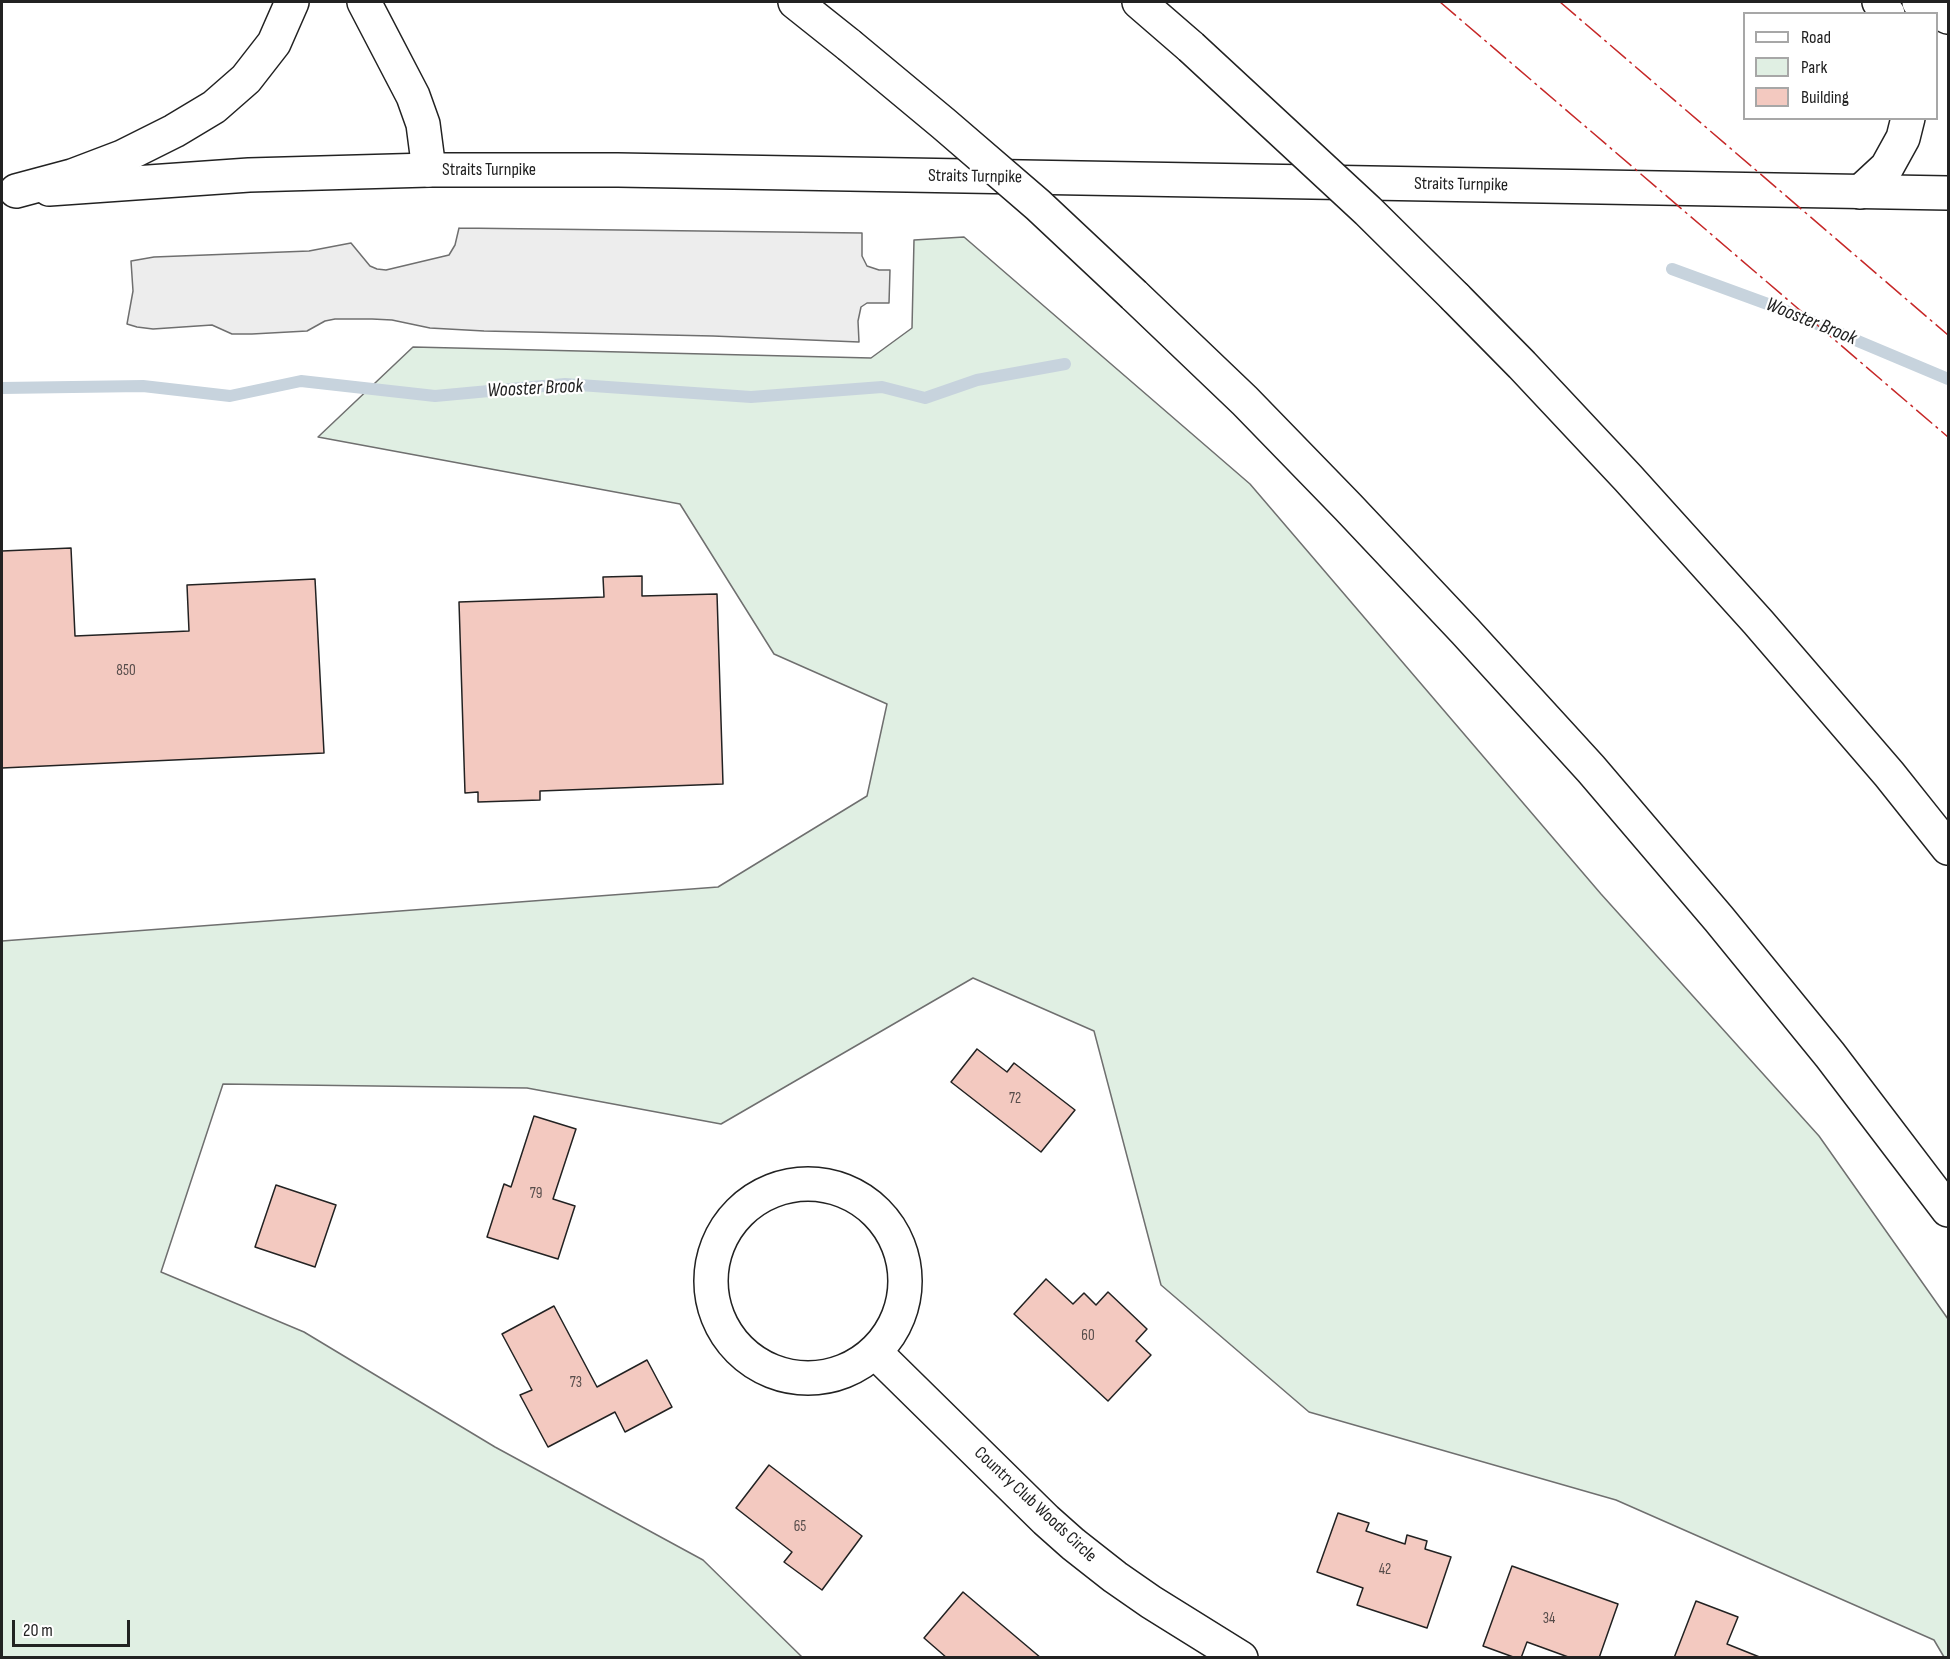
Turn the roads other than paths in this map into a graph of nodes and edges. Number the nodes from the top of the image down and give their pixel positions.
1 (292, 2) edge
2 (364, 2) edge
3 (795, 2) edge
4 (1138, 2) edge
5 (1919, 2) edge
6 (1948, 17) edge
7 (1908, 120) edge
8 (429, 171) junction
9 (9, 192) edge
10 (1860, 192) junction
11 (1948, 193) edge
12 (1948, 848) edge
13 (1948, 1210) edge
14 (875, 1352) junction
15 (1241, 1658) edge

1 - 9 main road
2 - 8 main road
3 - 13 main road, bridge
4 - 12 main road, bridge
5 - 6 main road
7 - 10 main road
8 - 9 main road, Straits Turnpike
8 - 10 main road, Straits Turnpike
10 - 11 main road, Straits Turnpike
14 - 14 main road
14 - 15 main road, Country Club Woods Circle

